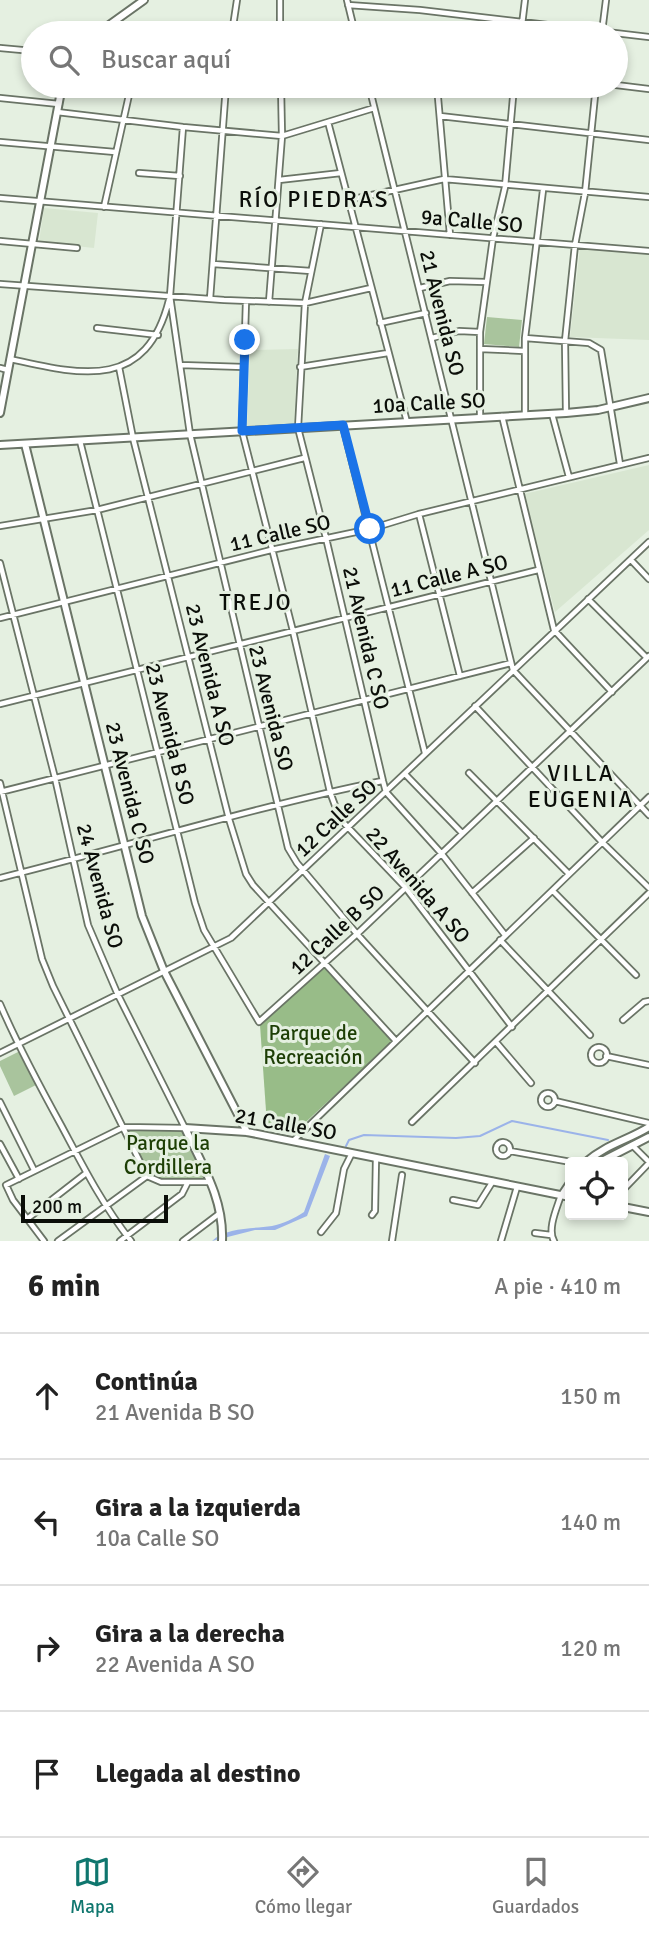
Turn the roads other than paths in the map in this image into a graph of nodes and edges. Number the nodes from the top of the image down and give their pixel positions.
1 (144, 0) edge
2 (237, 0) edge
3 (279, 0) edge
4 (525, 0) edge
5 (606, 0) edge
6 (348, 3) edge
7 (115, 21) edge
8 (234, 21) edge
9 (280, 21) edge
10 (352, 21) edge
11 (514, 21) edge
12 (522, 21) edge
13 (603, 21) edge
14 (628, 35) edge
15 (649, 37) edge
16 (0, 48) edge
17 (21, 50) edge
18 (628, 86) edge
19 (649, 89) edge
20 (0, 98) edge
21 (60, 98) edge
22 (128, 98) edge
23 (225, 98) edge
24 (281, 98) edge
25 (372, 98) edge
26 (439, 98) edge
27 (513, 98) edge
28 (594, 98) edge
29 (59, 104) junction
30 (374, 108) junction
31 (57, 112) junction
32 (440, 116) junction
33 (123, 120) junction
34 (328, 122) junction
35 (510, 124) junction
36 (183, 128) junction
37 (223, 130) junction
38 (590, 134) junction
39 (282, 135) junction
40 (649, 140) edge
41 (0, 142) edge
42 (51, 146) junction
43 (115, 152) junction
44 (139, 173) dead end
45 (342, 173) junction
46 (180, 176) junction
47 (444, 179) junction
48 (279, 180) junction
49 (505, 187) junction
50 (394, 189) junction
51 (542, 190) junction
52 (585, 193) junction
53 (649, 197) edge
54 (0, 198) edge
55 (348, 200) junction
56 (40, 201) junction
57 (104, 207) junction
58 (177, 213) junction
59 (218, 216) junction
60 (275, 220) junction
61 (321, 224) junction
62 (355, 227) junction
63 (405, 231) junction
64 (450, 234) junction
65 (493, 238) junction
66 (0, 241) edge
67 (535, 242) junction
68 (32, 244) junction
69 (575, 245) junction
70 (77, 248) dead end
71 (649, 251) edge
72 (214, 264) junction
73 (272, 268) junction
74 (311, 271) junction
75 (486, 282) junction
76 (0, 284) edge
77 (24, 285) junction
78 (371, 288) junction
79 (420, 288) junction
80 (170, 296) junction
81 (210, 299) junction
82 (246, 301) junction
83 (269, 302) junction
84 (306, 303) junction
85 (426, 313) junction
86 (380, 323) junction
87 (97, 328) dead end
88 (480, 332) junction
89 (158, 335) junction
90 (432, 338) junction
91 (525, 338) junction
92 (565, 341) junction
93 (480, 349) junction
94 (524, 351) junction
95 (388, 354) junction
96 (10, 359) junction
97 (180, 365) junction
98 (119, 367) junction
99 (244, 367) junction
100 (300, 367) junction
101 (0, 368) edge
102 (8, 370) junction
103 (649, 398) edge
104 (611, 406) junction
105 (0, 413) edge
106 (566, 413) junction
107 (552, 414) junction
108 (525, 415) junction
109 (502, 416) junction
110 (480, 417) junction
111 (452, 419) junction
112 (407, 422) junction
113 (343, 425) junction
114 (298, 428) junction
115 (242, 431) junction
116 (190, 434) junction
117 (134, 438) junction
118 (80, 441) junction
119 (25, 444) junction
120 (0, 445) edge
121 (304, 458) junction
122 (649, 458) edge
123 (621, 464) junction
124 (253, 471) junction
125 (569, 477) junction
126 (201, 484) junction
127 (518, 490) junction
128 (149, 497) junction
129 (471, 502) junction
130 (97, 510) junction
131 (419, 514) junction
132 (43, 518) junction
133 (0, 526) edge
134 (370, 529) junction
135 (326, 538) junction
136 (649, 542) edge
137 (271, 550) junction
138 (631, 560) junction
139 (0, 563) edge
140 (220, 563) junction
141 (538, 570) junction
142 (169, 576) junction
143 (649, 579) edge
144 (491, 583) junction
145 (118, 589) junction
146 (441, 595) junction
147 (589, 599) junction
148 (66, 603) junction
149 (389, 607) junction
150 (14, 615) junction
151 (0, 618) edge
152 (344, 618) junction
153 (554, 630) junction
154 (293, 631) junction
155 (240, 644) junction
156 (189, 657) junction
157 (648, 658) edge
158 (511, 663) junction
159 (138, 670) junction
160 (513, 670) junction
161 (460, 676) junction
162 (85, 683) junction
163 (410, 689) junction
164 (612, 692) junction
165 (33, 695) junction
166 (364, 700) junction
167 (0, 704) edge
168 (475, 706) junction
169 (312, 713) junction
170 (260, 726) junction
171 (570, 731) junction
172 (210, 739) junction
173 (157, 752) junction
174 (425, 754) junction
175 (106, 766) junction
176 (532, 767) junction
177 (469, 773) dead end
178 (405, 774) junction
179 (55, 778) junction
180 (383, 781) junction
181 (0, 783) edge
182 (1, 792) edge
183 (330, 792) junction
184 (386, 792) junction
185 (649, 797) edge
186 (497, 801) junction
187 (278, 804) junction
188 (640, 806) junction
189 (649, 815) edge
190 (229, 819) junction
191 (349, 829) junction
192 (177, 832) junction
193 (462, 833) junction
194 (534, 838) junction
195 (601, 841) junction
196 (124, 846) junction
197 (441, 852) junction
198 (73, 859) junction
199 (303, 870) junction
200 (21, 873) junction
201 (569, 874) junction
202 (0, 878) edge
203 (405, 887) junction
204 (552, 891) junction
205 (649, 891) edge
206 (472, 893) junction
207 (269, 903) junction
208 (357, 934) junction
209 (505, 935) junction
210 (500, 940) junction
211 (601, 940) junction
212 (213, 947) junction
213 (325, 963) junction
214 (470, 970) junction
215 (164, 971) junction
216 (636, 975) dead end
217 (547, 992) junction
218 (118, 995) junction
219 (649, 1001) edge
220 (0, 1004) edge
221 (427, 1011) junction
222 (69, 1018) junction
223 (623, 1020) dead end
224 (258, 1022) joint
225 (512, 1027) junction
226 (590, 1035) dead end
227 (396, 1041) junction
228 (496, 1042) junction
229 (18, 1044) junction
230 (0, 1053) edge
231 (607, 1056) dead end
232 (475, 1063) junction
233 (649, 1065) edge
234 (531, 1083) dead end
235 (555, 1101) dead end
236 (0, 1102) edge
237 (412, 1122) dead end
238 (649, 1125) edge
239 (124, 1127) junction
240 (185, 1128) junction
241 (247, 1132) junction
242 (649, 1137) edge
243 (293, 1140) junction
244 (0, 1144) edge
245 (633, 1146) junction
246 (75, 1151) junction
247 (510, 1151) dead end
248 (351, 1153) junction
249 (593, 1157) edge
250 (610, 1157) edge
251 (376, 1158) junction
252 (565, 1161) edge
253 (649, 1162) edge
254 (34, 1170) junction
255 (85, 1174) junction
256 (147, 1175) junction
257 (402, 1175) dead end
258 (19, 1179) junction
259 (493, 1181) junction
260 (188, 1182) junction
261 (211, 1182) junction
262 (628, 1185) edge
263 (517, 1186) junction
264 (565, 1190) edge
265 (562, 1195) junction
266 (565, 1196) edge
267 (453, 1200) dead end
268 (105, 1206) junction
269 (628, 1208) edge
270 (649, 1212) edge
271 (220, 1213) junction
272 (372, 1215) dead end
273 (27, 1219) junction
274 (321, 1232) dead end
275 (535, 1233) dead end
276 (551, 1234) junction
277 (222, 1237) edge
278 (129, 1238) edge
279 (44, 1241) edge
280 (58, 1241) edge
281 (120, 1241) edge
282 (183, 1241) edge
283 (392, 1241) edge
284 (501, 1241) edge
285 (554, 1241) edge

1 - 7 street
2 - 8 street
3 - 9 street
4 - 12 street
5 - 13 street
6 - 10 street
6 - 11 street
14 - 15 street
16 - 17 street
18 - 19 street
20 - 29 street
21 - 29 street
22 - 33 street
23 - 37 street
24 - 39 street
25 - 30 street, 21 Avenida SO
26 - 32 street
27 - 35 street
28 - 38 street
29 - 31 street
30 - 34 street
30 - 50 street, 21 Avenida SO
31 - 33 street
31 - 42 street
32 - 35 street
32 - 47 street
33 - 36 street
33 - 43 street
34 - 39 street
34 - 45 street
35 - 38 street
35 - 49 street
36 - 37 street
36 - 46 street, 23 Avenida SO
37 - 39 street
37 - 59 street
38 - 40 street
38 - 52 street
39 - 48 street
41 - 42 street
42 - 43 street
42 - 56 street
43 - 57 street
44 - 46 street
45 - 48 street
45 - 55 street
46 - 58 street, 23 Avenida SO
47 - 49 street
47 - 50 street
47 - 64 street
48 - 60 street
49 - 51 street
49 - 65 street
50 - 55 street
50 - 63 street, 21 Avenida SO
51 - 52 street
51 - 67 street
52 - 53 street
52 - 69 street
54 - 56 street, 9a Calle SO
55 - 62 street
56 - 57 street, 9a Calle SO
56 - 68 street
57 - 58 street, 9a Calle SO
58 - 59 street, 9a Calle SO
58 - 80 street, 23 Avenida SO
59 - 60 street, 9a Calle SO
59 - 72 street
60 - 61 street, 9a Calle SO
60 - 73 street
61 - 62 street, 9a Calle SO
61 - 74 street, 21 Avenida C SO
62 - 63 street, 9a Calle SO
62 - 78 street
63 - 64 street, 9a Calle SO
63 - 79 street, 21 Avenida SO
64 - 65 street, 9a Calle SO
65 - 67 street, 9a Calle SO
65 - 75 street
66 - 68 street
67 - 69 street, 9a Calle SO
67 - 91 street
68 - 70 street
68 - 77 street
69 - 71 street, 9a Calle SO
69 - 92 street
72 - 73 street
72 - 81 street
73 - 74 street
73 - 83 street
74 - 84 street, 21 Avenida C SO
75 - 79 street
75 - 88 street
76 - 77 street
77 - 80 street
77 - 96 street
78 - 84 street
78 - 86 street
79 - 85 street, 21 Avenida SO
80 - 81 street
80 - 89 street
80 - 97 street, 23 Avenida SO
81 - 82 street
82 - 83 street
82 - 99 street, 22 Avenida A SO
83 - 84 street
84 - 100 street, 21 Avenida C SO
85 - 86 street
85 - 90 street, 21 Avenida SO
86 - 95 street
87 - 89 street
88 - 90 street
88 - 93 street
89 - 98 street
90 - 111 street, 21 Avenida SO
91 - 92 street
91 - 94 street
92 - 104 street
92 - 106 street
93 - 94 street
93 - 110 street
94 - 108 street
95 - 100 street
95 - 112 street
96 - 98 street
96 - 102 street
97 - 99 street
97 - 116 street, 23 Avenida SO
98 - 117 street, 23 Avenida A SO
99 - 115 street, 22 Avenida A SO
100 - 114 street, 21 Avenida C SO
101 - 102 street
102 - 105 street
103 - 104 street, 10a Calle SO
104 - 106 street, 10a Calle SO
104 - 123 street
106 - 107 street, 10a Calle SO
107 - 108 street, 10a Calle SO
107 - 125 street
108 - 109 street, 10a Calle SO
109 - 110 street, 10a Calle SO
109 - 127 street
110 - 111 street, 10a Calle SO
111 - 112 street, 10a Calle SO
111 - 129 street, 21 Avenida SO
112 - 113 street, 10a Calle SO
113 - 114 street, 10a Calle SO
113 - 134 street
114 - 115 street, 10a Calle SO
114 - 121 street, 21 Avenida C SO
115 - 116 street, 10a Calle SO
115 - 124 street, 22 Avenida A SO
116 - 117 street, 10a Calle SO
116 - 126 street, 23 Avenida SO
117 - 118 street, 10a Calle SO
117 - 128 street, 23 Avenida A SO
118 - 119 street, 10a Calle SO
118 - 130 street, 23 Avenida B SO
119 - 120 street, 10a Calle SO
119 - 132 street, 23 Avenida C SO
121 - 124 street
121 - 135 street, 21 Avenida C SO
122 - 123 street, 11 Calle SO
123 - 125 street, 11 Calle SO
124 - 126 street
124 - 137 street, 22 Avenida A SO
125 - 127 street, 11 Calle SO
126 - 128 street
126 - 140 street, 23 Avenida SO
127 - 129 street, 11 Calle SO
127 - 141 street
128 - 130 street
128 - 142 street, 23 Avenida A SO
129 - 131 street, 11 Calle SO
129 - 144 street, 21 Avenida SO
130 - 132 street
130 - 145 street, 23 Avenida B SO
131 - 134 street, 11 Calle SO
131 - 146 street
132 - 133 street
132 - 148 street, 23 Avenida C SO
134 - 135 street, 11 Calle SO
134 - 149 street
135 - 137 street, 11 Calle SO
135 - 152 street, 21 Avenida C SO
136 - 138 street, 12 Calle SO
137 - 140 street, 11 Calle SO
137 - 154 street, 22 Avenida A SO
138 - 143 street
138 - 147 street, 12 Calle SO
139 - 150 street, 24 Avenida SO
140 - 142 street, 11 Calle SO
140 - 155 street, 23 Avenida SO
141 - 144 street, 11 Calle A SO
141 - 153 street
142 - 145 street, 11 Calle SO
142 - 156 street, 23 Avenida A SO
144 - 146 street, 11 Calle A SO
144 - 158 street, 21 Avenida SO
145 - 148 street, 11 Calle SO
145 - 159 street, 23 Avenida B SO
146 - 149 street, 11 Calle A SO
146 - 161 street
147 - 153 street, 12 Calle SO
147 - 157 street
148 - 150 street, 11 Calle SO
148 - 162 street, 23 Avenida C SO
149 - 152 street, 11 Calle A SO
149 - 163 street
150 - 151 street, 11 Calle SO
150 - 165 street, 24 Avenida SO
152 - 154 street, 11 Calle A SO
152 - 166 street, 21 Avenida C SO
153 - 160 street, 12 Calle SO
153 - 164 street
154 - 155 street, 11 Calle A SO
154 - 169 street, 22 Avenida A SO
155 - 156 street, 11 Calle A SO
155 - 170 street, 23 Avenida SO
156 - 159 street, 11 Calle A SO
156 - 172 street, 23 Avenida A SO
157 - 164 street, 12 Calle B SO
158 - 160 street, 21 Avenida SO
158 - 161 street
159 - 162 street, 11 Calle A SO
159 - 173 street, 23 Avenida B SO
160 - 168 street, 12 Calle SO
160 - 171 street
161 - 163 street
162 - 165 street, 11 Calle A SO
162 - 175 street, 23 Avenida C SO
163 - 166 street
163 - 174 street
164 - 171 street, 12 Calle B SO
165 - 167 street, 11 Calle A SO
165 - 179 street, 24 Avenida SO
166 - 169 street
166 - 180 street, 21 Avenida C SO
168 - 174 street, 12 Calle SO
168 - 176 street
169 - 170 street
169 - 183 street, 22 Avenida A SO
170 - 172 street
170 - 187 street, 23 Avenida SO
171 - 176 street, 12 Calle B SO
171 - 188 street
172 - 173 street
172 - 190 street, 23 Avenida A SO
173 - 175 street
173 - 192 street, 23 Avenida B SO
174 - 178 street, 12 Calle SO
175 - 179 street
175 - 196 street, 23 Avenida C SO
176 - 186 street, 12 Calle B SO
176 - 195 street
177 - 186 street
178 - 184 street, 12 Calle SO
178 - 193 street
179 - 182 street
179 - 198 street, 24 Avenida SO
180 - 183 street
180 - 184 street, 21 Avenida C SO
181 - 182 street
182 - 200 street
183 - 187 street
183 - 191 street, 22 Avenida A SO
184 - 191 street, 12 Calle SO
184 - 197 street, 21 Avenida C SO
185 - 188 street
186 - 193 street, 12 Calle B SO
186 - 194 street
187 - 190 street
187 - 199 street, 23 Avenida SO
188 - 189 street
188 - 195 street
190 - 192 street
190 - 207 street, 23 Avenida A SO
191 - 199 street, 12 Calle SO
191 - 203 street, 22 Avenida A SO
192 - 196 street
192 - 212 street, 23 Avenida B SO
193 - 197 street, 12 Calle B SO
194 - 201 street
194 - 206 street
195 - 201 street
195 - 205 street
196 - 198 street
196 - 215 street, 23 Avenida C SO
197 - 203 street, 12 Calle B SO
197 - 206 street, 21 Avenida C SO
198 - 200 street
198 - 218 street, 24 Avenida SO
199 - 207 street, 12 Calle SO
199 - 208 street, 23 Avenida SO
200 - 202 street
200 - 222 street
201 - 204 street
203 - 208 street, 12 Calle B SO
203 - 214 street, 22 Avenida A SO
204 - 209 street
204 - 211 street
205 - 211 street
206 - 209 street, 21 Avenida C SO
207 - 212 street, 12 Calle SO
207 - 213 street, 23 Avenida A SO
208 - 213 street, 12 Calle B SO
208 - 221 street, 23 Avenida SO
209 - 210 street
210 - 214 street
210 - 217 street
211 - 216 street
211 - 217 street
212 - 215 street, 12 Calle SO
212 - 224 street, 23 Avenida B SO
213 - 224 street, 12 Calle B SO
213 - 227 street
214 - 221 street
214 - 225 street, 22 Avenida A SO
215 - 218 street, 12 Calle SO
215 - 241 street, 23 Avenida C SO
217 - 225 street
217 - 226 street
218 - 222 street, 12 Calle SO
218 - 240 street, 24 Avenida SO
219 - 223 street
220 - 229 street
221 - 227 street
221 - 232 street, 23 Avenida SO
222 - 229 street, 12 Calle SO
222 - 239 street
225 - 228 street
227 - 243 street
228 - 232 street
228 - 234 street
229 - 230 street, 12 Calle SO
229 - 246 street
231 - 233 street
232 - 237 street
235 - 238 street
236 - 254 street
238 - 249 street
239 - 240 street, 21 Calle SO
239 - 246 street, 21 Calle SO
239 - 256 street
240 - 241 street, 21 Calle SO
240 - 261 street, 24 Avenida SO
241 - 243 street, 21 Calle SO
242 - 245 street
243 - 248 street, 21 Calle SO
244 - 258 street
245 - 250 street
245 - 253 street
246 - 254 street, 21 Calle SO
246 - 255 street
247 - 252 street
248 - 251 street, 21 Calle SO
248 - 274 street
251 - 259 street, 21 Calle SO
251 - 272 street
253 - 262 street
254 - 258 street, 21 Calle SO
255 - 268 street
255 - 273 street
256 - 260 street
256 - 268 street
257 - 283 street
258 - 273 street, 21 Calle SO
259 - 263 street, 21 Calle SO
259 - 267 street
260 - 261 street
260 - 278 street
261 - 271 street, 24 Avenida SO
263 - 265 street, 21 Calle SO
263 - 284 street
264 - 265 street
265 - 266 street, 21 Calle SO
265 - 276 street
268 - 278 street
268 - 280 street
269 - 270 street
271 - 277 street, 24 Avenida SO
271 - 282 street
273 - 279 street
275 - 276 street
276 - 285 street
278 - 281 street

